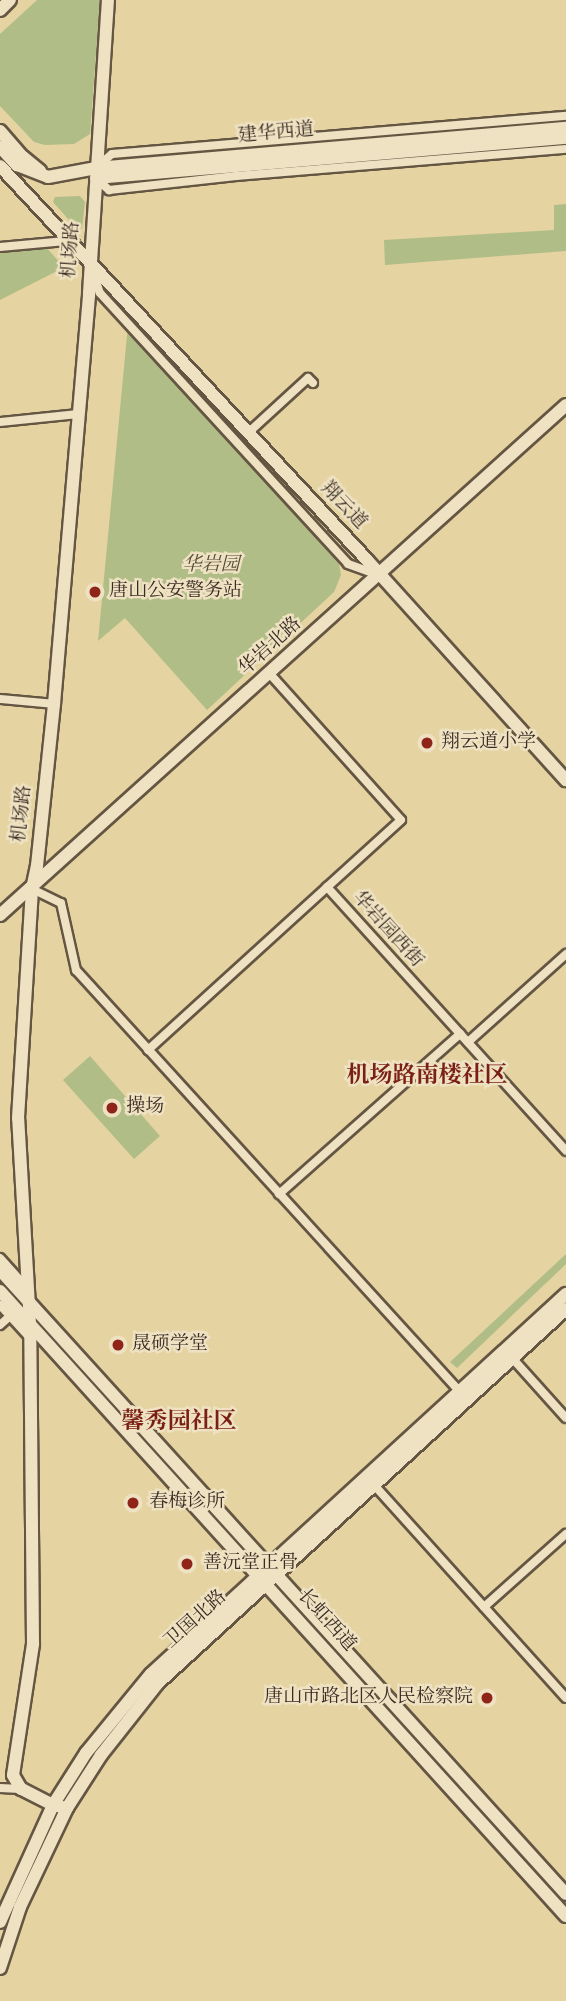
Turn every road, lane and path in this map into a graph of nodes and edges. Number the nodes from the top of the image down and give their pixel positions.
1 (10, 0) edge
2 (108, 0) edge
3 (0, 9) edge
4 (566, 116) edge
5 (566, 128) edge
6 (0, 131) edge
7 (566, 138) edge
8 (0, 147) edge
9 (566, 149) edge
10 (0, 166) edge
11 (79, 173) junction
12 (96, 173) junction
13 (48, 177) junction
14 (95, 203) junction
15 (91, 236) junction
16 (66, 241) junction
17 (0, 247) edge
18 (89, 260) junction
19 (313, 383) dead end
20 (566, 405) edge
21 (77, 414) junction
22 (0, 422) edge
23 (249, 432) junction
24 (381, 575) junction
25 (270, 674) junction
26 (0, 699) edge
27 (54, 704) junction
28 (566, 780) edge
29 (327, 887) junction
30 (32, 888) junction
31 (0, 915) edge
32 (566, 954) edge
33 (460, 1034) junction
34 (468, 1042) junction
35 (148, 1050) junction
36 (566, 1151) edge
37 (279, 1194) junction
38 (0, 1258) edge
39 (0, 1270) edge
40 (0, 1291) edge
41 (27, 1294) junction
42 (566, 1294) edge
43 (0, 1305) edge
44 (566, 1309) edge
45 (10, 1316) junction
46 (30, 1324) junction
47 (0, 1325) edge
48 (30, 1338) junction
49 (513, 1359) junction
50 (461, 1393) junction
51 (566, 1418) edge
52 (375, 1486) junction
53 (566, 1534) edge
54 (274, 1569) junction
55 (262, 1580) junction
56 (484, 1607) junction
57 (566, 1698) edge
58 (0, 1788) edge
59 (21, 1789) junction
60 (53, 1805) junction
61 (67, 1808) junction
62 (566, 1894) edge
63 (566, 1916) edge
64 (0, 1922) edge
65 (0, 1968) edge

1 - 3 main road
2 - 12 main road, 机场路
4 - 12 street
5 - 12 main road, 建华西道
6 - 13 main road
7 - 12 main road, 建华西道
8 - 13 main road, 建华西道
9 - 12 street
10 - 16 main road
11 - 12 main road, 建华西道
11 - 13 main road, 建华西道
11 - 14 main road
12 - 14 main road, 机场路
14 - 15 main road, 机场路
15 - 16 main road
15 - 18 main road, 机场路
16 - 17 street
16 - 18 main road, 翔云道
18 - 21 main road, 机场路
18 - 23 main road, 翔云道
18 - 24 street
19 - 23 street
20 - 24 main road, 华岩北路
21 - 22 street
21 - 27 main road, 机场路
23 - 24 main road, 翔云道
24 - 25 main road, 华岩北路
24 - 28 main road, 翔云道
25 - 29 street, 华岩园西街
25 - 30 main road, 华岩北路
26 - 27 street
27 - 30 main road, 机场路
29 - 33 street, 华岩园西街
29 - 35 street
30 - 31 main road, 华岩北路
30 - 35 street
30 - 41 main road, 机场路
32 - 34 street
33 - 34 street, 华岩园西街
33 - 37 street
34 - 36 street, 华岩园西街
35 - 37 street
37 - 50 street
38 - 41 street
39 - 41 main road, 长虹西道
40 - 46 main road, 长虹西道
41 - 46 main road, 机场路
41 - 54 main road, 长虹西道
42 - 50 main road, 卫国北路
43 - 45 street
44 - 49 main road, 卫国北路
45 - 47 street
45 - 48 street
46 - 48 main road, 机场路
46 - 55 main road, 长虹西道
48 - 59 main road, 机场路
49 - 51 street
49 - 52 main road, 卫国北路
50 - 54 main road, 卫国北路
52 - 54 main road, 卫国北路
52 - 56 street
53 - 56 street
54 - 55 main road, 卫国北路
54 - 62 main road, 长虹西道
55 - 60 main road, 卫国北路
55 - 61 main road, 卫国北路
55 - 63 main road, 长虹西道
56 - 57 street
58 - 59 street
59 - 60 main road
60 - 61 main road
60 - 64 main road, 卫国北路
61 - 65 main road, 卫国北路

